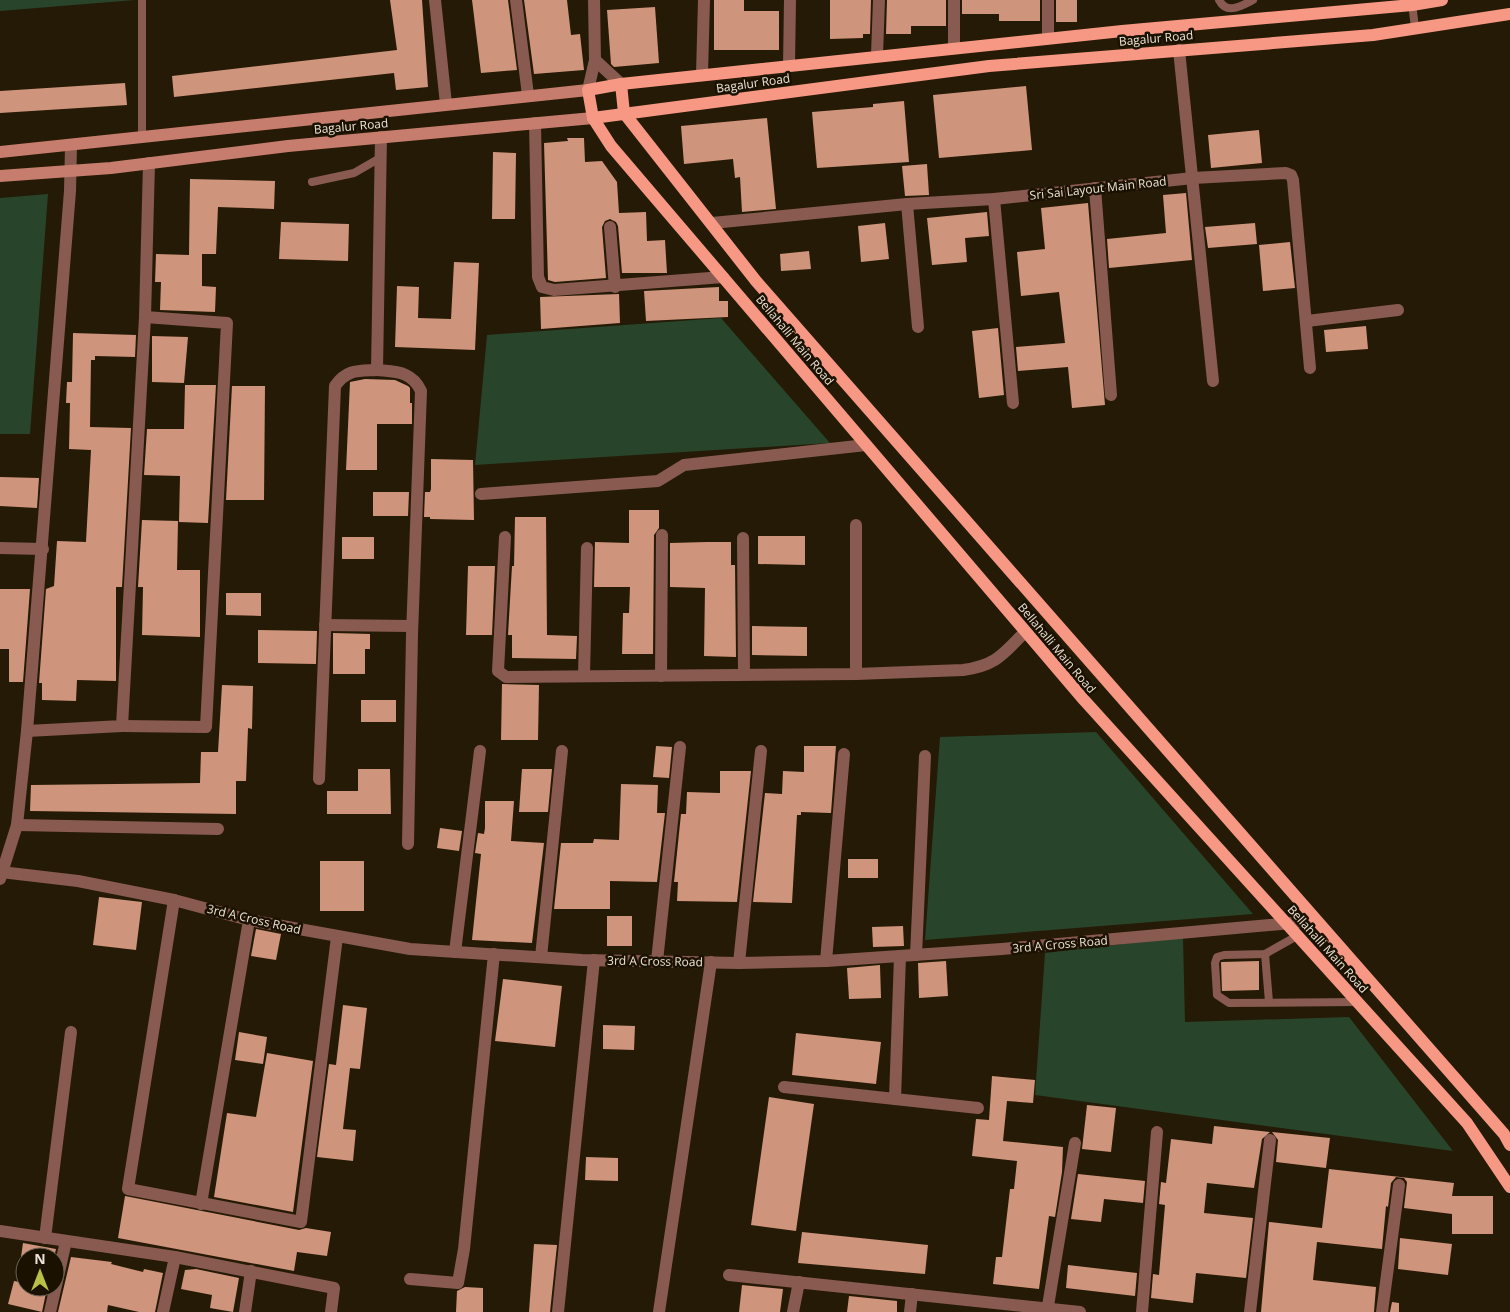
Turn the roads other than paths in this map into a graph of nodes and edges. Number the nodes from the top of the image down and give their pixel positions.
1 (142, 0) edge
2 (435, 0) edge
3 (516, 0) edge
4 (594, 0) edge
5 (704, 0) edge
6 (790, 0) edge
7 (879, 0) edge
8 (954, 0) edge
9 (1048, 0) edge
10 (1219, 0) edge
11 (1253, 0) edge
12 (1442, 0) edge
13 (1411, 2) edge
14 (1510, 14) edge
15 (1415, 28) junction
16 (1048, 38) junction
17 (954, 48) junction
18 (1179, 50) junction
19 (877, 55) junction
20 (595, 60) junction
21 (789, 65) junction
22 (702, 74) junction
23 (621, 84) junction
24 (588, 90) junction
25 (528, 95) junction
26 (446, 104) junction
27 (624, 114) junction
28 (593, 118) junction
29 (535, 123) junction
30 (381, 137) junction
31 (142, 138) junction
32 (71, 146) junction
33 (0, 152) edge
34 (380, 158) junction
35 (149, 163) junction
36 (70, 170) junction
37 (0, 176) edge
38 (1193, 178) junction
39 (312, 182) dead end
40 (1095, 188) junction
41 (994, 198) junction
42 (907, 204) junction
43 (712, 223) junction
44 (610, 227) dead end
45 (723, 277) junction
46 (615, 287) junction
47 (1398, 310) dead end
48 (145, 317) junction
49 (1307, 320) junction
50 (918, 327) dead end
51 (1310, 368) dead end
52 (377, 370) junction
53 (1213, 381) dead end
54 (1111, 395) dead end
55 (1013, 402) dead end
56 (866, 445) junction
57 (481, 494) dead end
58 (856, 525) dead end
59 (662, 535) dead end
60 (505, 537) dead end
61 (743, 538) dead end
62 (0, 548) edge
63 (587, 548) dead end
64 (43, 549) junction
65 (326, 625) junction
66 (412, 626) junction
67 (1025, 632) junction
68 (744, 674) junction
69 (856, 674) junction
70 (584, 676) junction
71 (661, 676) junction
72 (122, 726) junction
73 (27, 730) junction
74 (680, 747) dead end
75 (562, 750) dead end
76 (480, 751) dead end
77 (761, 751) dead end
78 (844, 754) dead end
79 (925, 756) dead end
80 (319, 779) dead end
81 (16, 825) junction
82 (218, 829) dead end
83 (408, 844) dead end
84 (1, 876) edge
85 (174, 900) junction
86 (249, 920) junction
87 (1316, 921) junction
88 (1286, 923) junction
89 (1298, 936) junction
90 (337, 937) junction
91 (455, 952) junction
92 (494, 954) junction
93 (1264, 954) junction
94 (916, 955) junction
95 (900, 956) junction
96 (541, 957) junction
97 (594, 960) junction
98 (657, 961) junction
99 (826, 961) junction
100 (711, 962) junction
101 (739, 963) junction
102 (1269, 1002) junction
103 (1357, 1002) junction
104 (71, 1032) dead end
105 (784, 1087) dead end
106 (895, 1098) junction
107 (978, 1108) dead end
108 (1157, 1132) dead end
109 (1270, 1140) dead end
110 (1075, 1143) dead end
111 (1510, 1145) edge
112 (1398, 1185) dead end
113 (1510, 1187) edge
114 (201, 1204) junction
115 (0, 1231) edge
116 (45, 1238) junction
117 (66, 1241) junction
118 (175, 1257) junction
119 (250, 1271) junction
120 (729, 1275) dead end
121 (410, 1279) dead end
122 (799, 1282) junction
123 (912, 1294) junction
124 (1047, 1310) edge
125 (50, 1312) edge
126 (163, 1312) edge
127 (245, 1312) edge
128 (331, 1312) edge
129 (558, 1312) edge
130 (659, 1312) edge
131 (793, 1312) edge
132 (910, 1312) edge
133 (1080, 1312) edge
134 (1142, 1312) edge
135 (1250, 1312) edge
136 (1382, 1312) edge

1 - 31 lane
2 - 26 street
3 - 25 street
4 - 20 street
5 - 22 street
6 - 21 street
7 - 19 street
8 - 17 street
9 - 16 street
10 - 11 lane
12 - 13 main road, Bagalur Road
13 - 15 lane
13 - 16 main road, Bagalur Road
14 - 15 main road, Bagalur Road
15 - 18 main road, Bagalur Road
16 - 17 main road, Bagalur Road
17 - 19 main road, Bagalur Road
18 - 27 main road, Bagalur Road
18 - 38 street
19 - 21 main road, Bagalur Road
20 - 23 street
20 - 24 street
21 - 22 main road, Bagalur Road
22 - 23 main road, Bagalur Road
23 - 24 main road, Bagalur Road
23 - 27 main road
24 - 25 main road, Bagalur Road
24 - 28 main road
25 - 26 main road, Bagalur Road
26 - 31 main road, Bagalur Road
27 - 28 main road, Bagalur Road
27 - 43 main road, Bellahalli Main Road
28 - 29 main road, Bagalur Road
28 - 45 main road, Bellahalli Main Road
29 - 30 main road, Bagalur Road
29 - 46 street
30 - 34 street
30 - 35 main road, Bagalur Road
31 - 32 main road, Bagalur Road
32 - 33 main road, Bagalur Road
32 - 36 street
34 - 39 lane
34 - 52 street
35 - 36 main road, Bagalur Road
35 - 48 street
36 - 37 main road, Bagalur Road
36 - 64 street
38 - 40 street, Sri Sai Layout Main Road
38 - 49 street, Sri Sai Layout Main Road
38 - 53 street
40 - 41 street, Sri Sai Layout Main Road
40 - 54 street
41 - 42 street, Sri Sai Layout Main Road
41 - 55 street
42 - 43 street, Sri Sai Layout Main Road
42 - 50 street
43 - 87 main road, Bellahalli Main Road
44 - 46 street
45 - 46 street
45 - 56 main road, Bellahalli Main Road
47 - 49 street
48 - 72 street
48 - 72 street
49 - 51 street, Sri Sai Layout Main Road
52 - 65 street
52 - 66 street
56 - 57 street
56 - 67 main road, Bellahalli Main Road
58 - 69 street
59 - 71 street
60 - 70 street
61 - 68 street
62 - 64 street
63 - 70 street
64 - 73 street
65 - 66 street
65 - 80 street
66 - 83 street
67 - 69 street
67 - 88 main road, Bellahalli Main Road
68 - 69 street
68 - 71 street
70 - 71 street
72 - 73 street
73 - 81 street
74 - 98 street
75 - 96 street
76 - 91 street
77 - 101 street
78 - 99 street
79 - 94 street
81 - 82 street
81 - 84 street
84 - 85 street, 3rd A Cross Road
85 - 86 street, 3rd A Cross Road
85 - 114 street
86 - 90 street, 3rd A Cross Road
86 - 114 street
87 - 88 street, 3rd A Cross Road
87 - 111 main road, Bellahalli Main Road
88 - 89 main road, Bellahalli Main Road
88 - 94 street, 3rd A Cross Road
89 - 93 lane
89 - 103 main road, Bellahalli Main Road
90 - 91 street, 3rd A Cross Road
90 - 114 street
91 - 92 street, 3rd A Cross Road
92 - 96 street, 3rd A Cross Road
92 - 121 street
93 - 102 lane
93 - 102 lane
94 - 95 street, 3rd A Cross Road
95 - 99 street, 3rd A Cross Road
95 - 106 street
96 - 97 street, 3rd A Cross Road
97 - 98 street, 3rd A Cross Road
97 - 129 street
98 - 100 street, 3rd A Cross Road
99 - 101 street, 3rd A Cross Road
100 - 101 street, 3rd A Cross Road
100 - 130 street
102 - 103 lane
103 - 113 main road, Bellahalli Main Road
104 - 116 street
105 - 106 street
106 - 107 street
108 - 134 street
109 - 135 street
110 - 124 street
112 - 136 street
115 - 116 street
116 - 117 street
117 - 118 street
117 - 125 street
118 - 119 street
118 - 126 street
119 - 127 street
119 - 128 street
120 - 122 street
122 - 123 street
122 - 131 street
123 - 124 street
123 - 132 street
124 - 133 street

